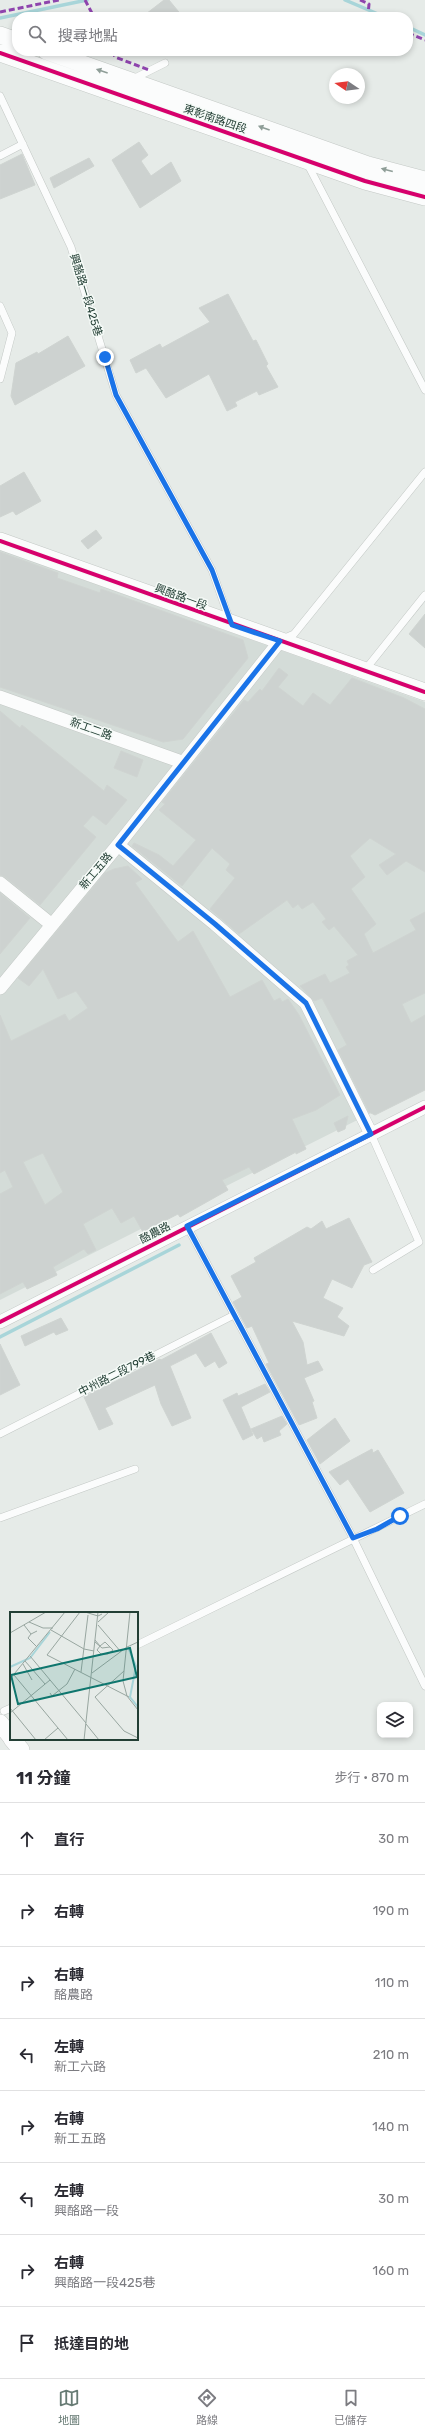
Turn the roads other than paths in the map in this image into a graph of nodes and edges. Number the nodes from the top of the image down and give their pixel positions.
1 (0, 35) edge
2 (12, 39) edge
3 (0, 53) edge
4 (60, 56) edge
5 (165, 63) dead end
6 (131, 81) junction
7 (0, 96) edge
8 (23, 144) junction
9 (0, 156) edge
10 (306, 160) junction
11 (425, 180) edge
12 (425, 197) edge
13 (0, 306) edge
14 (0, 379) edge
15 (425, 390) edge
16 (425, 472) edge
17 (0, 541) edge
18 (425, 595) edge
19 (232, 625) junction
20 (287, 637) junction
21 (365, 670) junction
22 (425, 692) edge
23 (0, 697) edge
24 (182, 762) junction
25 (118, 845) junction
26 (0, 883) edge
27 (52, 925) junction
28 (0, 988) edge
29 (425, 1107) edge
30 (371, 1134) junction
31 (187, 1226) junction
32 (373, 1270) dead end
33 (234, 1314) junction
34 (0, 1322) edge
35 (0, 1434) edge
36 (135, 1469) dead end
37 (425, 1504) edge
38 (0, 1518) edge
39 (353, 1538) junction
40 (138, 1645) edge
41 (425, 1686) edge
42 (5, 1714) edge
43 (10, 1731) edge
44 (14, 1740) edge
45 (21, 1750) edge

1 - 2 street
3 - 10 street, 東彰南路四段
6 -> 4 street, 東彰南路四段
5 - 6 lane
11 -> 6 street, 東彰南路四段
7 - 8 lane, 興酪路一段425巷
8 - 9 lane
8 - 19 lane, 興酪路一段425巷
10 - 12 street, 東彰南路四段
10 - 15 lane
13 - 14 lane
16 - 20 lane
17 - 19 street, 興酪路一段
18 - 21 lane
19 - 20 street, 興酪路一段
20 - 21 street, 興酪路一段
20 - 24 street, 新工五路
21 - 22 street, 興酪路一段
23 - 24 street, 新工二路
24 - 25 street, 新工五路
25 - 27 street, 新工五路
25 - 30 street
26 - 27 street
27 - 28 street, 新工五路
29 - 30 street, 酪農路
30 - 31 street, 酪農路
30 - 32 lane
31 - 33 lane
31 - 34 street, 酪農路
33 - 35 lane, 中州路二段799巷
33 - 39 lane
36 - 38 lane
37 - 39 lane
39 - 40 lane
39 - 41 lane
42 - 43 street
44 - 45 street

